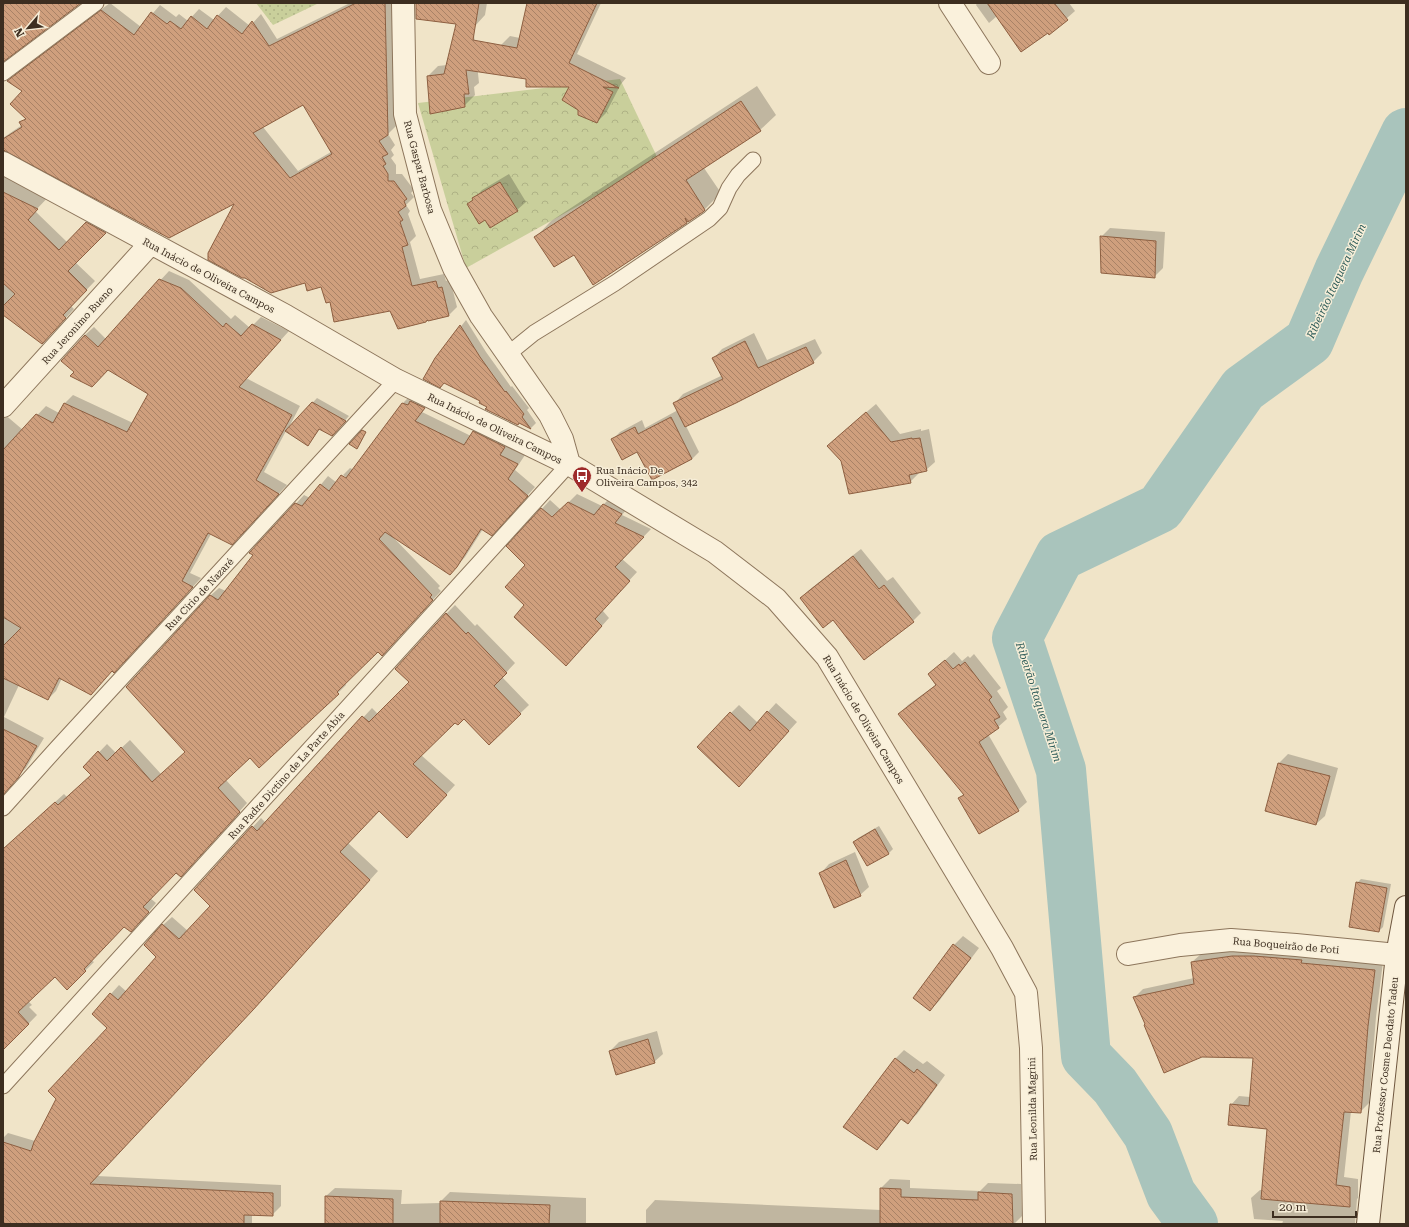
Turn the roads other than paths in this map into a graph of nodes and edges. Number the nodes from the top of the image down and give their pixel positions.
1 (96, 3) edge
2 (403, 3) edge
3 (950, 3) edge
4 (989, 63) dead end
5 (3, 73) edge
6 (752, 160) dead end
7 (3, 163) edge
8 (150, 244) junction
9 (507, 355) junction
10 (396, 380) junction
11 (3, 406) edge
12 (569, 464) junction
13 (3, 808) edge
14 (1406, 907) edge
15 (1128, 954) dead end
16 (1397, 955) junction
17 (1026, 994) joint
18 (3, 1086) edge
19 (1034, 1224) edge
20 (1368, 1224) edge

1 - 5 lane
2 - 9 street, Rua Gaspar Barbosa
3 - 4 street
6 - 9 lane
7 - 8 street, Rua Inácio de Oliveira Campos
8 - 10 street, Rua Inácio de Oliveira Campos
8 - 11 street, Rua Jeronimo Bueno
9 - 12 street, Rua Gaspar Barbosa
10 - 12 street, Rua Inácio de Oliveira Campos
10 - 13 lane, Rua Cirio de Nazaré
12 - 17 street, Rua Inácio de Oliveira Campos
12 - 18 lane, Rua Padre Dictino de La Parte Abia
14 - 16 street, Rua Professor Cosme Deodato Tadeu
15 - 16 street, Rua Boqueirão de Poti
16 - 20 street, Rua Professor Cosme Deodato Tadeu
17 - 19 street, Rua Leonilda Magrini

